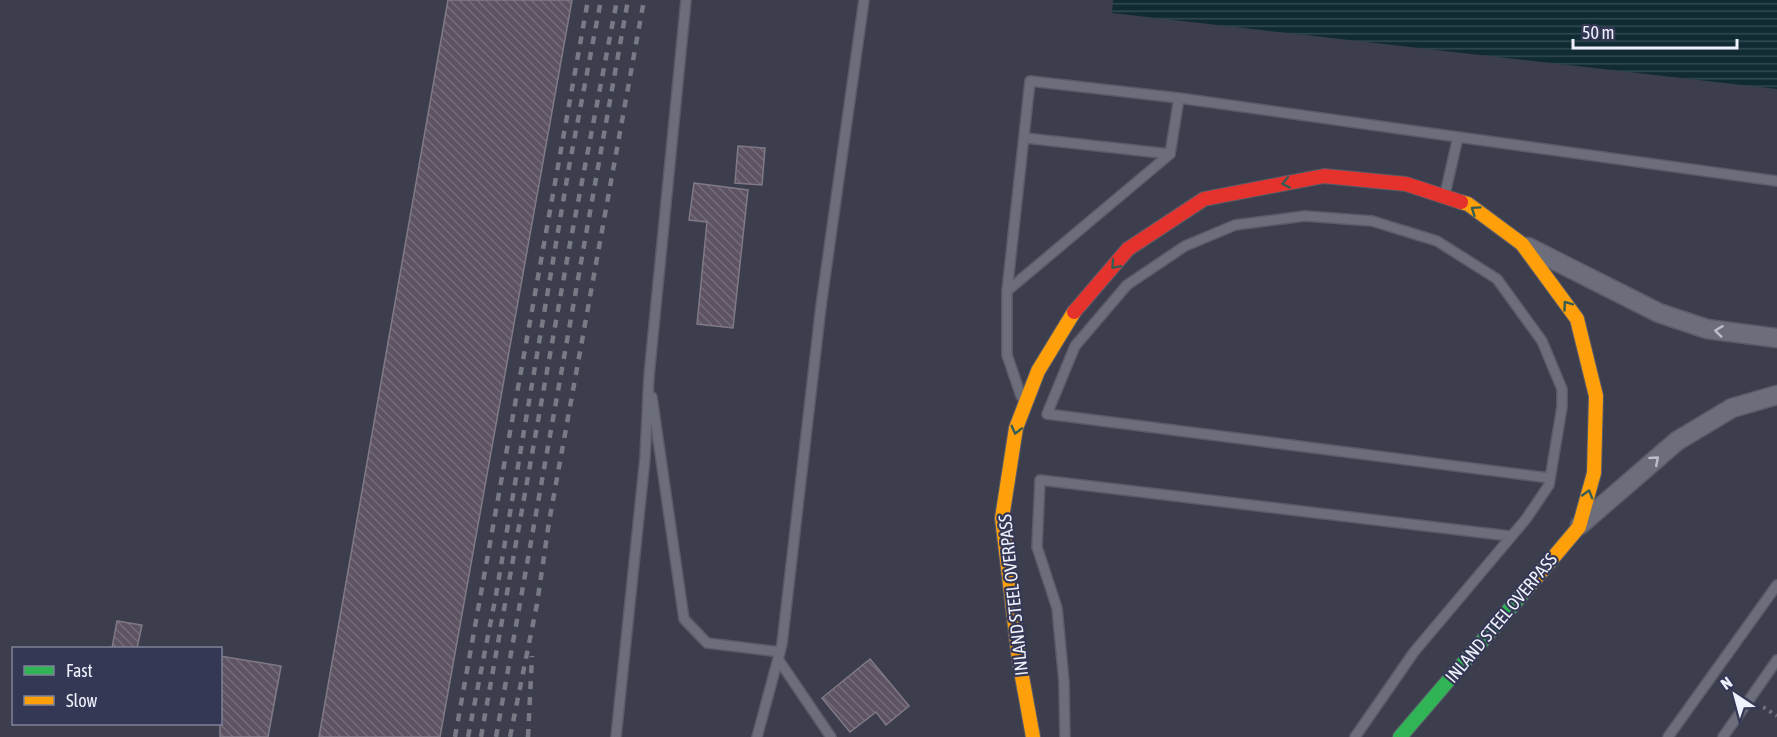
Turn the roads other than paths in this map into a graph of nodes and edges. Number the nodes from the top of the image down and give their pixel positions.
1 (686, 0) edge
2 (864, 0) edge
3 (1179, 98) junction
4 (1458, 137) junction
5 (1025, 138) junction
6 (1170, 154) junction
7 (1777, 181) edge
8 (1444, 196) junction
9 (1522, 244) junction
10 (1007, 291) junction
11 (1777, 338) edge
12 (649, 376) junction
13 (1777, 395) edge
14 (1024, 407) junction
15 (1550, 478) junction
16 (1579, 526) junction
17 (1510, 536) junction
18 (1777, 585) edge
19 (779, 655) junction
20 (1777, 660) edge
21 (616, 737) edge
22 (757, 737) edge
23 (831, 737) edge
24 (1033, 737) edge
25 (1065, 737) edge
26 (1355, 737) edge
27 (1400, 737) edge
28 (1668, 737) edge
29 (1723, 737) edge

1 - 12 lane
2 - 19 lane
3 - 4 lane
3 - 5 lane
3 - 6 lane
4 - 7 lane
4 - 8 lane
5 - 6 lane
5 - 10 lane
6 - 10 lane
9 -> 8 street, INLAND STEEL OVERPASS
8 -> 14 street, INLAND STEEL OVERPASS
11 -> 9 street
16 -> 9 street, INLAND STEEL OVERPASS
10 - 14 lane
12 - 19 lane
12 - 21 lane
16 -> 13 street, INLAND STEEL OVERPASS
14 -> 24 street, INLAND STEEL OVERPASS
15 - 15 lane
15 - 17 lane
16 - 27 street, INLAND STEEL OVERPASS
17 - 25 lane
17 - 26 lane
18 - 28 lane
19 - 22 lane
19 - 23 lane
20 - 29 lane

